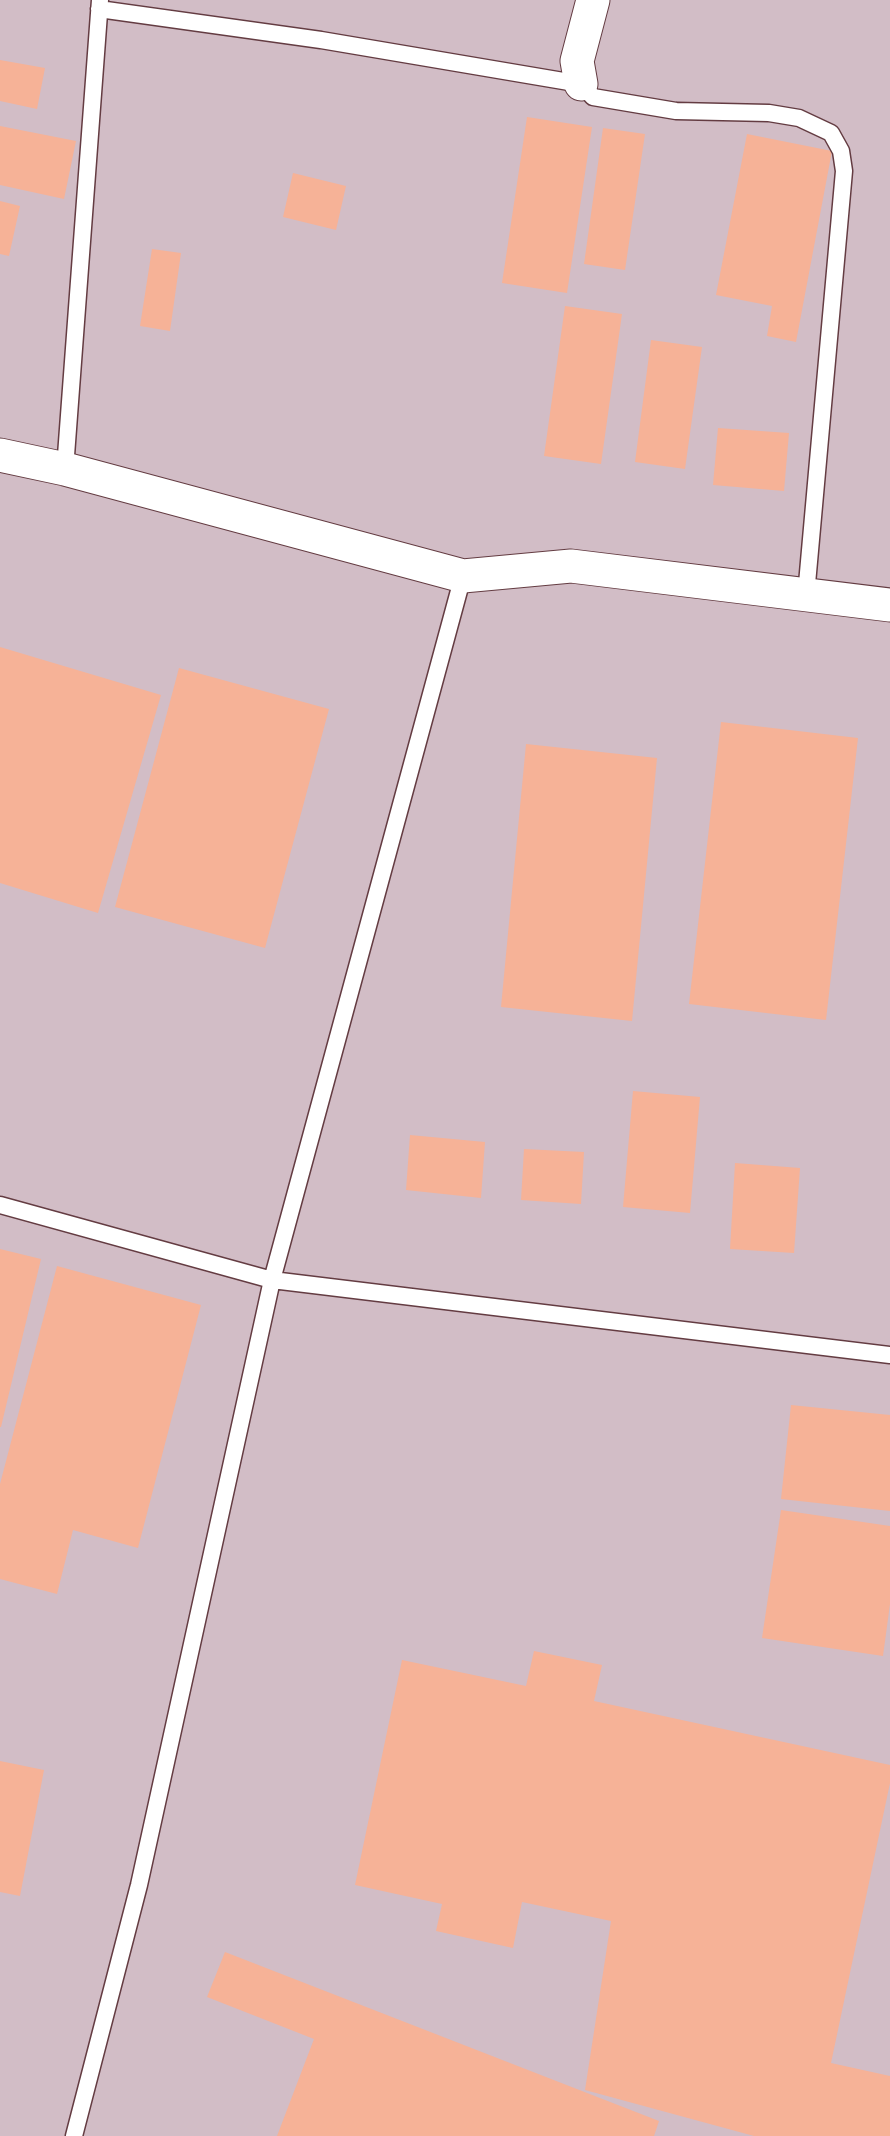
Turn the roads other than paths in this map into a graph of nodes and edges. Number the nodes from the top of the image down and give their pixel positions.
1 (593, 0) edge
2 (99, 5) edge
3 (581, 84) junction
4 (0, 455) edge
5 (65, 469) junction
6 (463, 576) junction
7 (806, 594) junction
8 (890, 605) edge
9 (0, 1205) edge
10 (272, 1280) junction
11 (890, 1355) edge
12 (74, 2136) edge

1 - 3 street
2 - 3 lane
2 - 5 lane
3 - 7 lane
4 - 5 street
5 - 6 street
6 - 7 street
6 - 10 lane
7 - 8 street
9 - 10 lane
10 - 11 lane
10 - 12 lane

